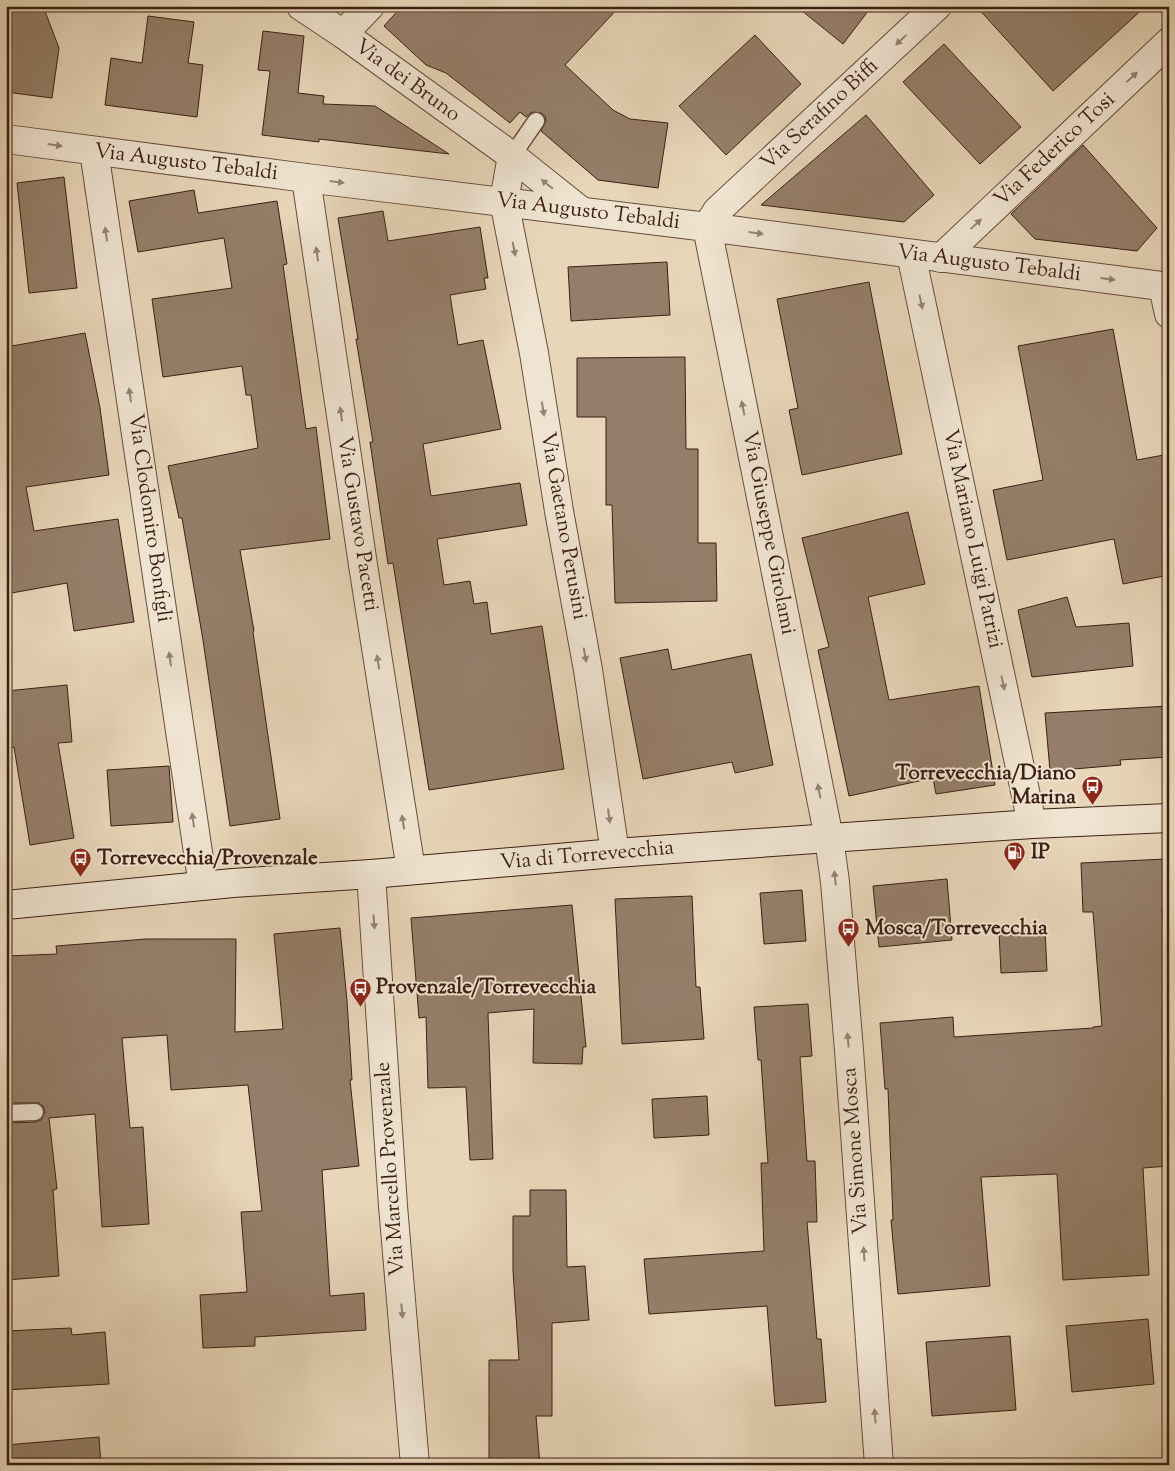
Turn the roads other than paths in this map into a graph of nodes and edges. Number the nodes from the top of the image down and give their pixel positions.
1 (301, 6) edge
2 (370, 6) edge
3 (936, 6) edge
4 (343, 34) junction
5 (1169, 42) edge
6 (536, 121) dead end
7 (6, 139) edge
8 (94, 151) junction
9 (512, 156) junction
10 (306, 178) junction
11 (504, 201) junction
12 (582, 212) junction
13 (707, 226) junction
14 (911, 254) junction
15 (940, 258) junction
16 (1166, 287) edge
17 (1169, 314) edge
18 (1169, 818) edge
19 (1032, 824) junction
20 (829, 838) junction
21 (615, 853) junction
22 (411, 870) junction
23 (371, 874) junction
24 (203, 886) junction
25 (6, 905) edge
26 (35, 1112) dead end
27 (6, 1114) edge
28 (415, 1465) edge
29 (879, 1465) edge

1 - 4 street, Via dei Bruno
2 - 4 street
3 -> 13 street, Via Serafino Biffi
4 - 9 street, Via dei Bruno
15 -> 5 street, Via Federico Tosi
6 - 9 lane
7 -> 8 street, Via Augusto Tebaldi
8 - 10 street, Via Augusto Tebaldi
24 -> 8 street, Via Clodomiro Bonfigli
9 - 11 street
12 -> 9 street, Via dei Bruno
10 -> 11 street, Via Augusto Tebaldi
22 -> 10 street, Via Gustavo Pacetti
11 - 12 street, Via Augusto Tebaldi
11 -> 21 street, Via Gaetano Perusini
12 - 13 street, Via Augusto Tebaldi
13 -> 14 street, Via Augusto Tebaldi
20 -> 13 street, Via Giuseppe Girolami
14 - 15 street, Via Augusto Tebaldi
14 -> 19 street, Via Mariano Luigi Patrizi
15 -> 16 street, Via Augusto Tebaldi
16 - 17 street
18 - 19 street, Via di Torrevecchia
19 - 20 street, Via di Torrevecchia
20 - 21 street, Via di Torrevecchia
29 -> 20 street, Via Simone Mosca
21 - 22 street, Via di Torrevecchia
22 - 23 street, Via di Torrevecchia
23 - 24 street, Via di Torrevecchia
23 -> 28 street, Via Marcello Provenzale
24 - 25 street, Via di Torrevecchia
26 - 27 lane

